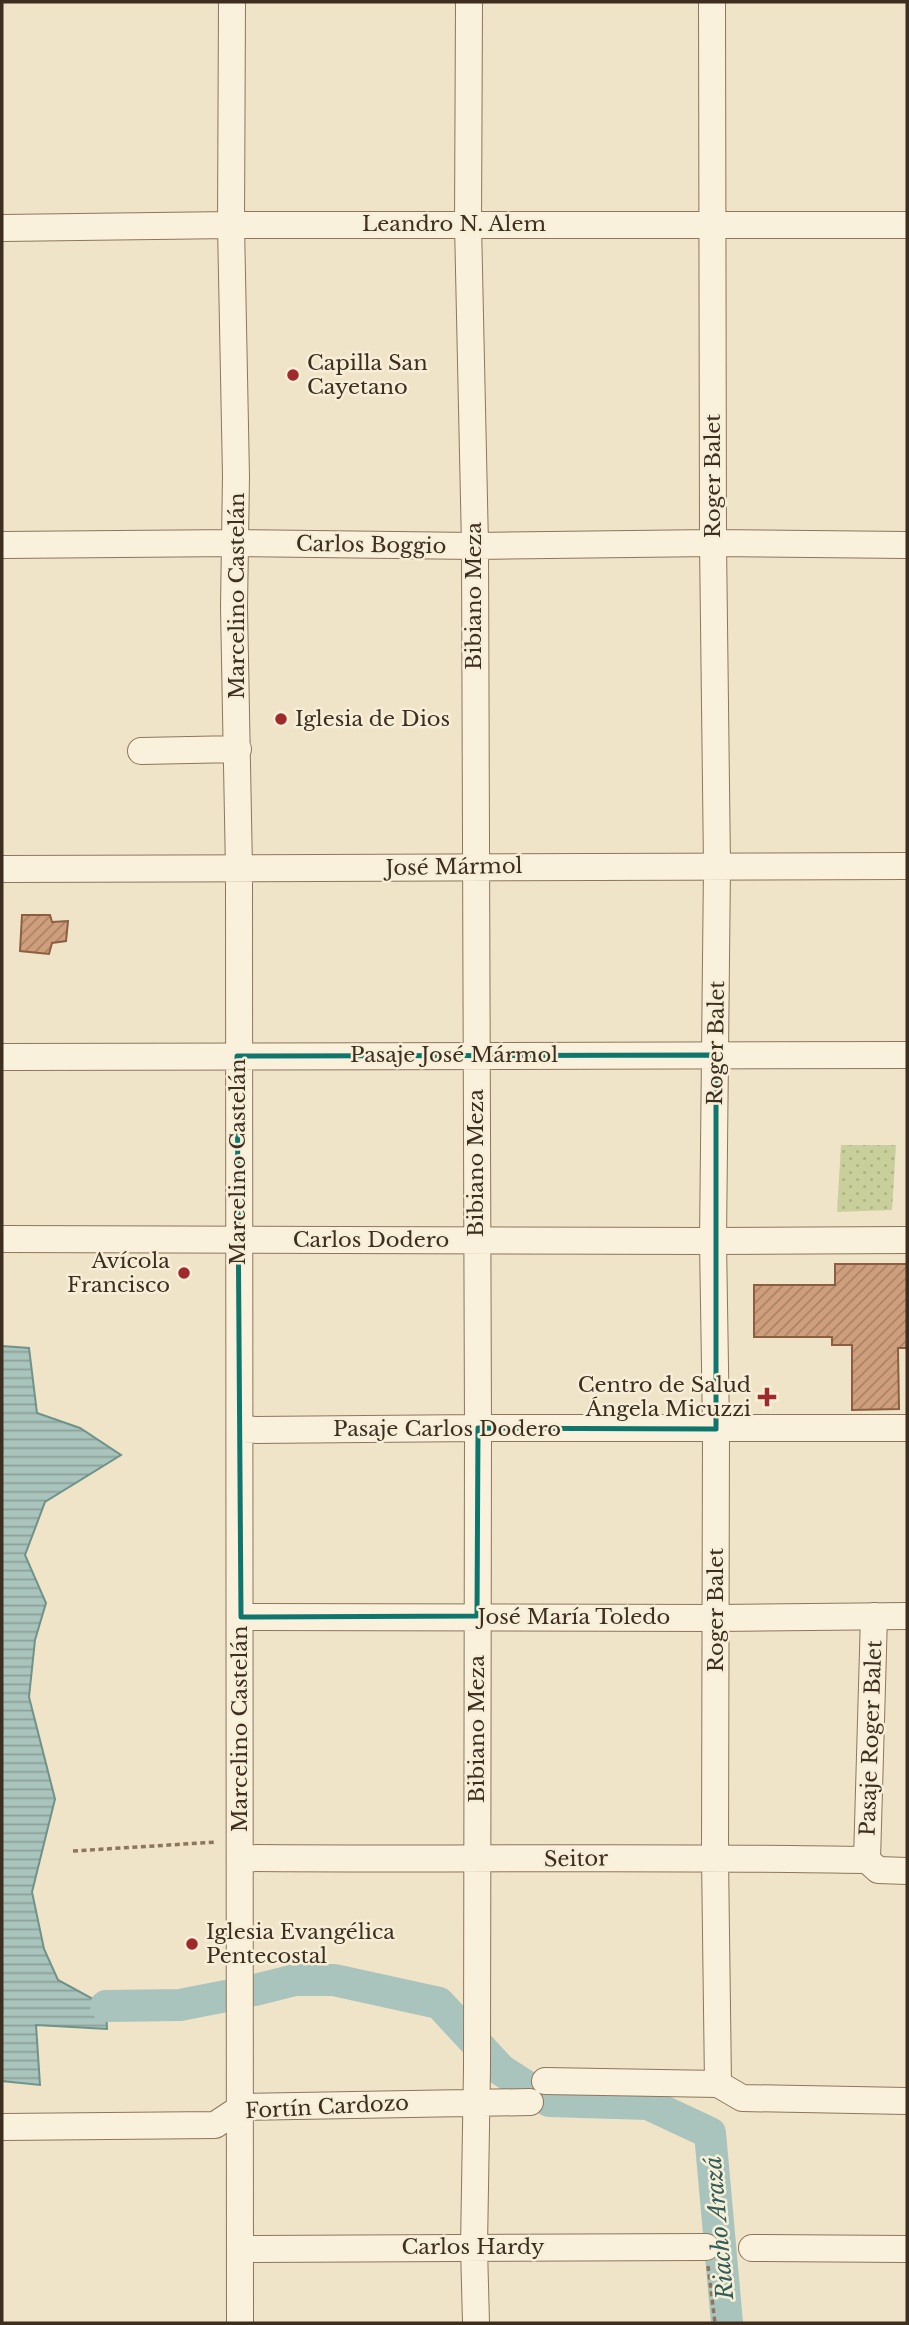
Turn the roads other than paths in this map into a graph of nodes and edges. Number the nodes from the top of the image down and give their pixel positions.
1 (232, 2) edge
2 (469, 2) edge
3 (712, 2) edge
4 (468, 224) junction
5 (712, 224) junction
6 (231, 225) junction
7 (907, 225) edge
8 (2, 228) edge
9 (236, 543) junction
10 (713, 543) junction
11 (2, 545) edge
12 (907, 545) edge
13 (475, 546) junction
14 (238, 749) junction
15 (141, 751) dead end
16 (475, 866) junction
17 (718, 866) junction
18 (907, 866) edge
19 (2, 869) edge
20 (239, 870) junction
21 (476, 1055) junction
22 (716, 1055) junction
23 (907, 1055) edge
24 (237, 1056) junction
25 (2, 1057) edge
26 (2, 1239) edge
27 (238, 1239) junction
28 (476, 1240) junction
29 (907, 1240) edge
30 (713, 1241) junction
31 (478, 1428) junction
32 (907, 1428) edge
33 (716, 1429) junction
34 (240, 1430) junction
35 (477, 1616) junction
36 (874, 1616) junction
37 (907, 1616) edge
38 (241, 1617) junction
39 (717, 1618) junction
40 (240, 1850) junction
41 (715, 1857) junction
42 (477, 1860) junction
43 (867, 1860) junction
44 (907, 1871) edge
45 (718, 2084) junction
46 (907, 2101) edge
47 (476, 2102) junction
48 (242, 2107) junction
49 (2, 2127) edge
50 (474, 2247) junction
51 (706, 2247) road end
52 (752, 2248) dead end
53 (240, 2249) junction
54 (907, 2249) edge
55 (240, 2323) edge
56 (477, 2323) edge

1 - 6 street, Marcelino Castelán
2 - 4 street, Bibiano Meza
3 - 5 street, Roger Balet
4 - 5 street, Leandro N. Alem
4 - 6 street, Leandro N. Alem
4 - 13 street, Bibiano Meza
5 - 7 street, Leandro N. Alem
5 - 10 street, Roger Balet
6 - 8 street, Leandro N. Alem
6 - 9 street, Marcelino Castelán
9 - 11 street, Carlos Boggio
9 - 13 street, Carlos Boggio
9 - 14 street, Marcelino Castelán
10 - 12 street, Carlos Boggio
10 - 13 street, Carlos Boggio
10 - 17 street, Roger Balet
13 - 16 street, Bibiano Meza
14 - 15 street
14 - 20 street, Marcelino Castelán
16 - 17 street, José Mármol
16 - 20 street, José Mármol
16 - 21 street, Bibiano Meza
17 - 18 street, José Mármol
17 - 22 street, Roger Balet
19 - 20 street, José Mármol
20 - 24 street, Marcelino Castelán
21 - 22 street, Pasaje José Mármol
21 - 24 street, Pasaje José Mármol
21 - 28 street, Bibiano Meza
22 - 23 street, Pasaje José Mármol
22 - 30 street, Roger Balet
24 - 25 street, Pasaje José Mármol
24 - 27 street, Marcelino Castelán
26 - 27 street, Carlos Dodero
27 - 28 street, Carlos Dodero
27 - 34 street, Marcelino Castelán
28 - 30 street, Carlos Dodero
28 - 31 street, Bibiano Meza
29 - 30 street, Carlos Dodero
30 - 33 street, Roger Balet
31 - 33 street, Pasaje Carlos Dodero
31 - 34 street, Pasaje Carlos Dodero
31 - 35 street, Bibiano Meza
32 - 33 street, Pasaje Carlos Dodero
33 - 39 street, Roger Balet
34 - 38 street, Marcelino Castelán
35 - 38 street, José María Toledo
35 - 39 street, José María Toledo
35 - 42 street, Bibiano Meza
36 - 37 street, José María Toledo
36 - 39 street, José María Toledo
36 - 43 street, Pasaje Roger Balet
38 - 40 street, Marcelino Castelán
39 - 41 street, Roger Balet
40 - 42 street, Seitor
40 - 48 street, Marcelino Castelán
41 - 42 street, Seitor
41 - 43 street, Seitor
41 - 45 street, Roger Balet
42 - 47 street, Bibiano Meza
43 - 44 street, Seitor
45 - 46 street, Fortín Cardozo
45 - 47 street, Fortín Cardozo
47 - 48 street, Fortín Cardozo
47 - 50 street, Bibiano Meza
48 - 49 street, Fortín Cardozo
48 - 53 street, Marcelino Castelán
50 - 51 street, Carlos Hardy
50 - 53 street, Carlos Hardy
50 - 56 street, Bibiano Meza
52 - 54 street
53 - 55 street, Marcelino Castelán

